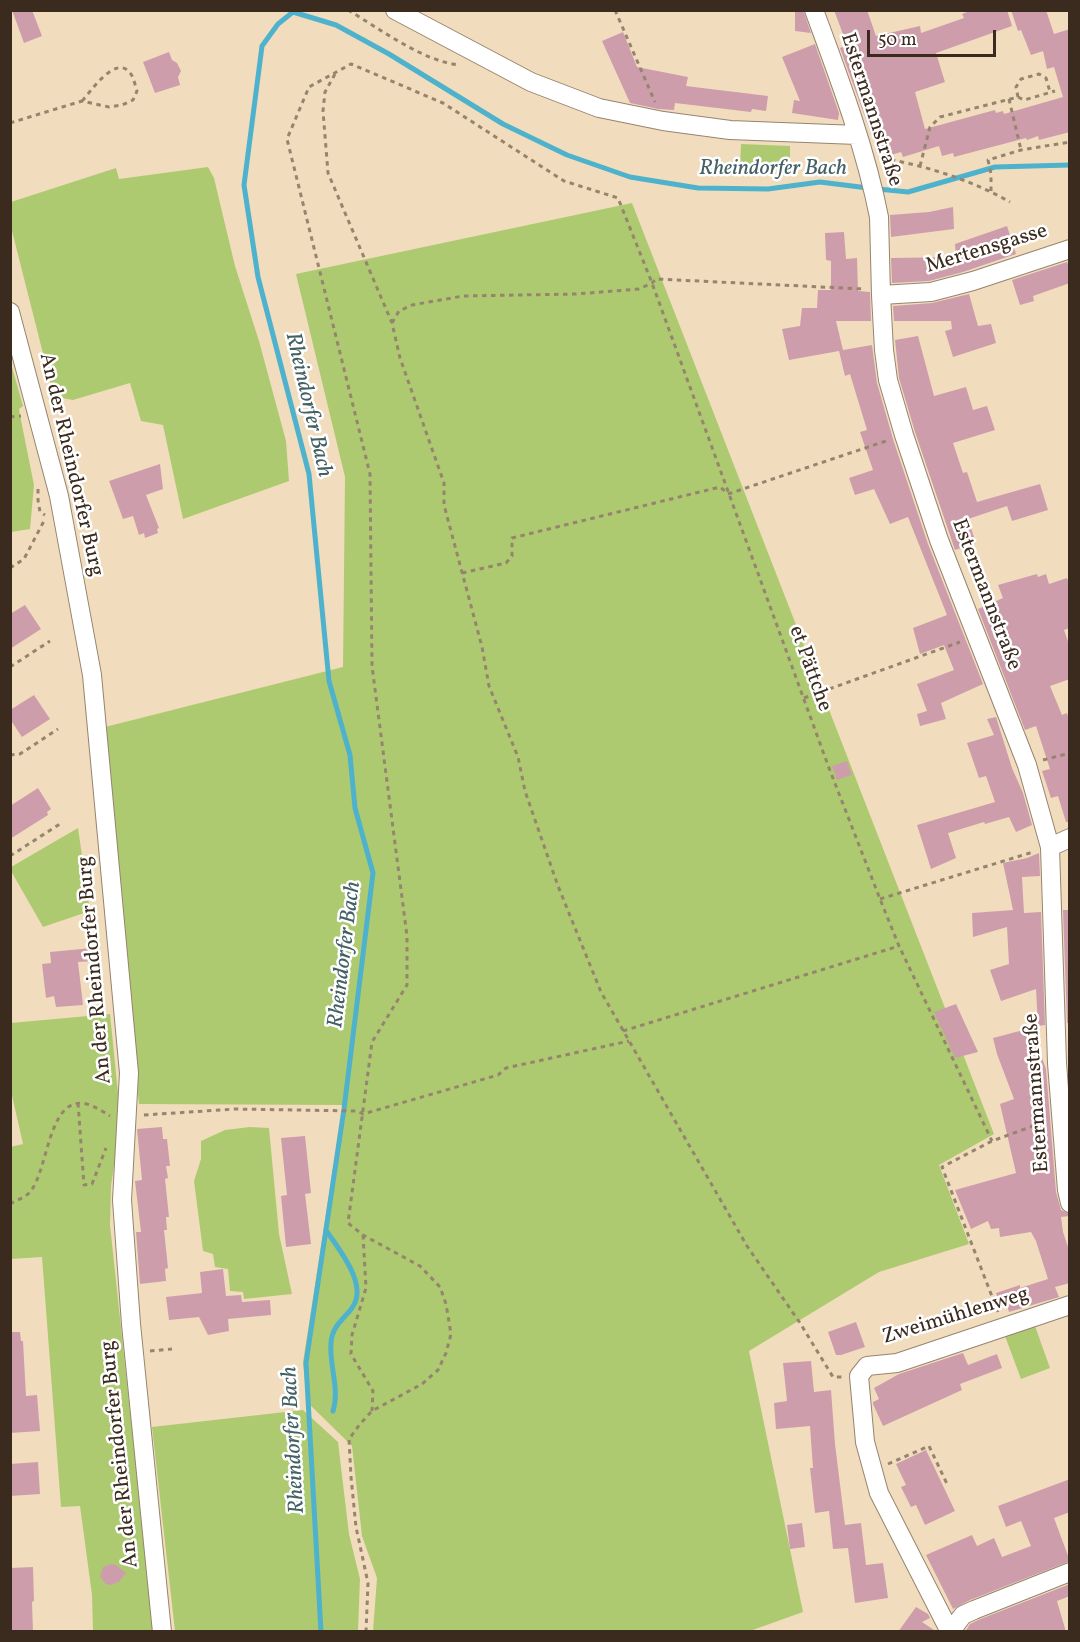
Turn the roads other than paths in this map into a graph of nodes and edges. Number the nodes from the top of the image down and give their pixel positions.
1 (394, 10) edge
2 (814, 10) edge
3 (857, 135) junction
4 (1070, 249) edge
5 (881, 295) junction
6 (10, 312) edge
7 (1070, 838) edge
8 (1050, 847) junction
9 (1070, 1203) edge
10 (1070, 1305) edge
11 (1070, 1572) edge
12 (162, 1632) edge
13 (950, 1632) edge

1 - 3 street
2 - 3 street, Estermannstraße
3 - 5 street, Estermannstraße
4 - 5 street, Mertensgasse
5 - 8 street, Estermannstraße
6 - 12 street, An der Rheindorfer Burg
7 - 8 street
8 - 9 street, Estermannstraße
10 - 13 street, Zweimühlenweg
11 - 13 street

